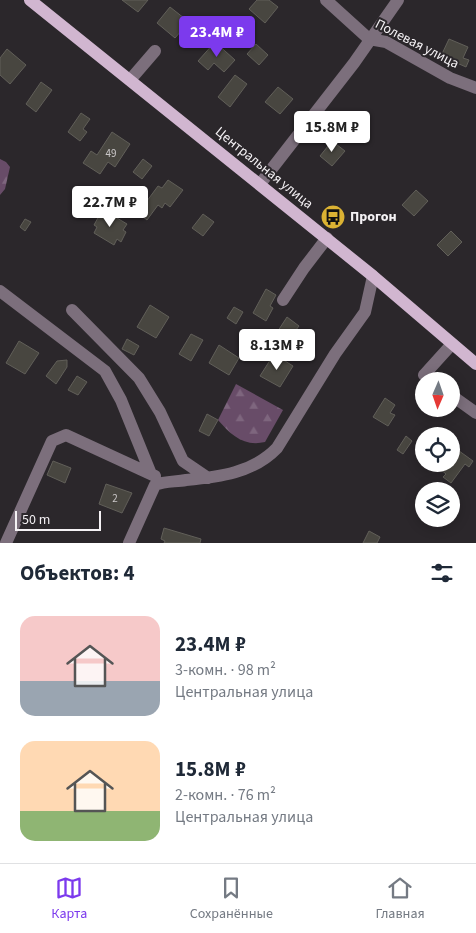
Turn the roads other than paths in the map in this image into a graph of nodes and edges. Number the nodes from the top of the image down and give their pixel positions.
1 (30, 0) edge
2 (326, 0) edge
3 (398, 0) edge
4 (369, 39) junction
5 (155, 51) dead end
6 (130, 80) junction
7 (476, 88) edge
8 (260, 184) junction
9 (327, 238) junction
10 (373, 276) junction
11 (0, 290) edge
12 (284, 300) dead end
13 (72, 310) dead end
14 (452, 344) junction
15 (476, 364) edge
16 (426, 372) edge
17 (460, 401) edge
18 (476, 413) edge
19 (151, 474) junction
20 (208, 478) junction
21 (166, 481) junction
22 (6, 543) edge
23 (129, 543) edge

1 - 6 main road, Центральная улица
2 - 4 street, Полевая улица
3 - 4 street
4 - 7 street, Полевая улица
4 - 8 street
5 - 6 street
6 - 8 main road, Центральная улица
8 - 9 main road, Центральная улица
9 - 10 main road, Центральная улица
9 - 12 street
10 - 14 main road, Центральная улица
10 - 20 street
11 - 19 street
13 - 20 street
14 - 15 main road, Центральная улица
14 - 16 street
17 - 18 street
19 - 21 street
19 - 22 street
20 - 21 street
21 - 23 street

